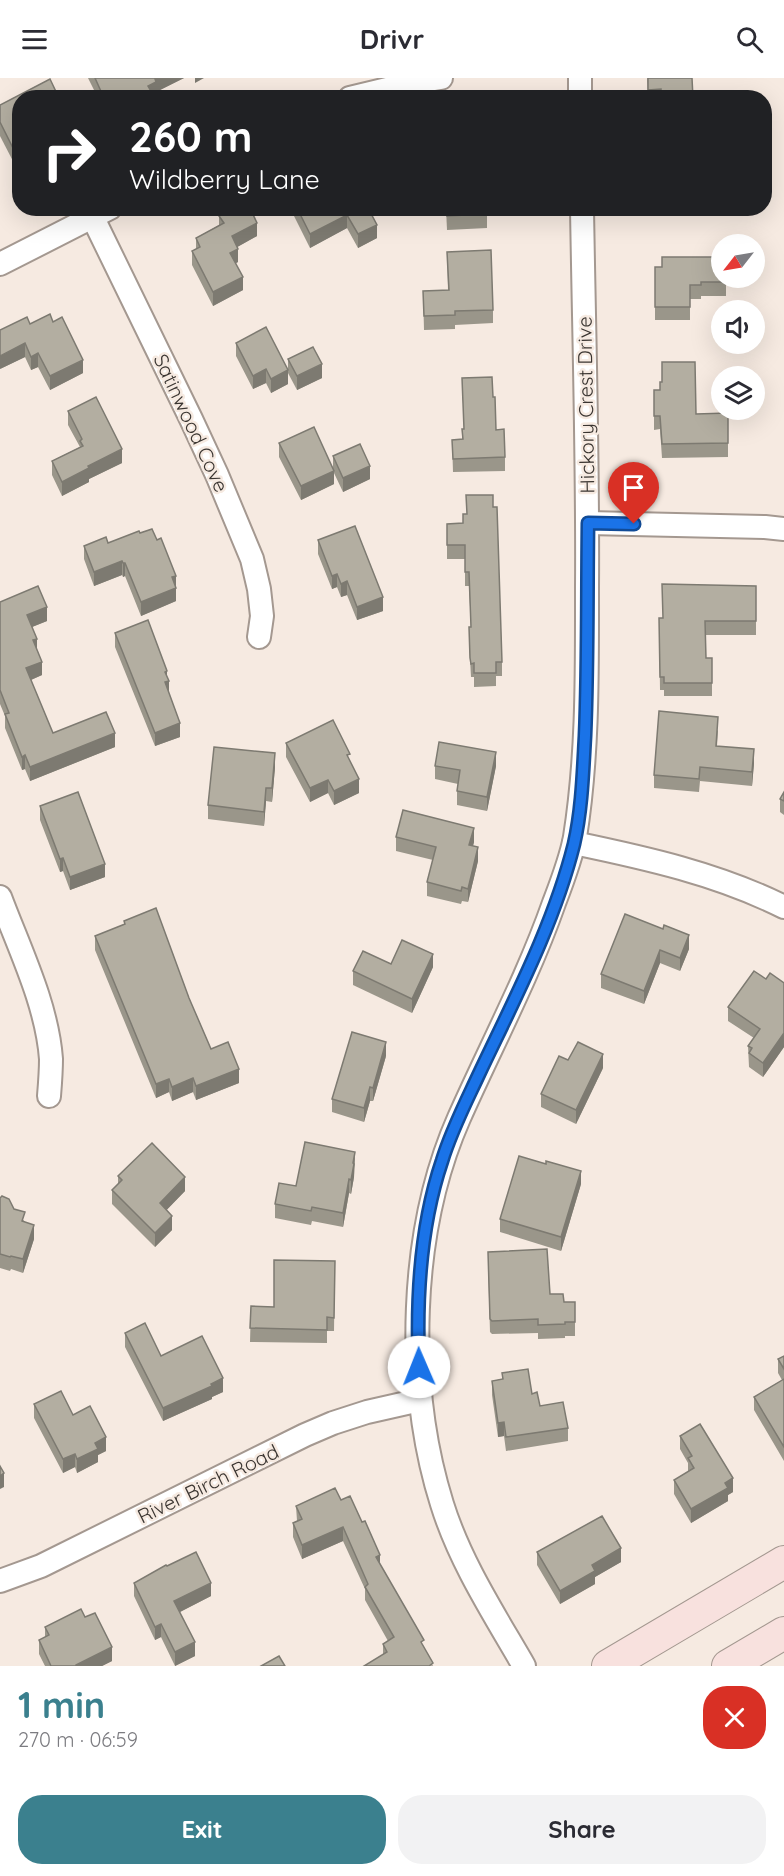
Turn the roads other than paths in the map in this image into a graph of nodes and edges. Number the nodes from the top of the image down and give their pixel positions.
1 (441, 78) edge
2 (382, 90) edge
3 (96, 216) edge
4 (103, 216) edge
5 (582, 216) edge
6 (0, 264) edge
7 (588, 523) junction
8 (784, 529) edge
9 (260, 637) dead end
10 (574, 843) junction
11 (0, 897) edge
12 (784, 907) edge
13 (49, 1096) dead end
14 (420, 1400) junction
15 (784, 1562) edge
16 (0, 1581) edge
17 (784, 1633) edge
18 (524, 1666) edge
19 (608, 1666) edge
20 (728, 1666) edge

1 - 2 street
3 - 6 street
4 - 9 street, Satinwood Cove
5 - 7 street, Hickory Crest Drive
7 - 8 street
7 - 10 street, Hickory Crest Drive
10 - 12 street
10 - 14 street, Hickory Crest Drive
11 - 13 street
14 - 16 street, River Birch Road
14 - 18 street, Hickory Crest Drive
15 - 19 main road
17 - 20 main road

